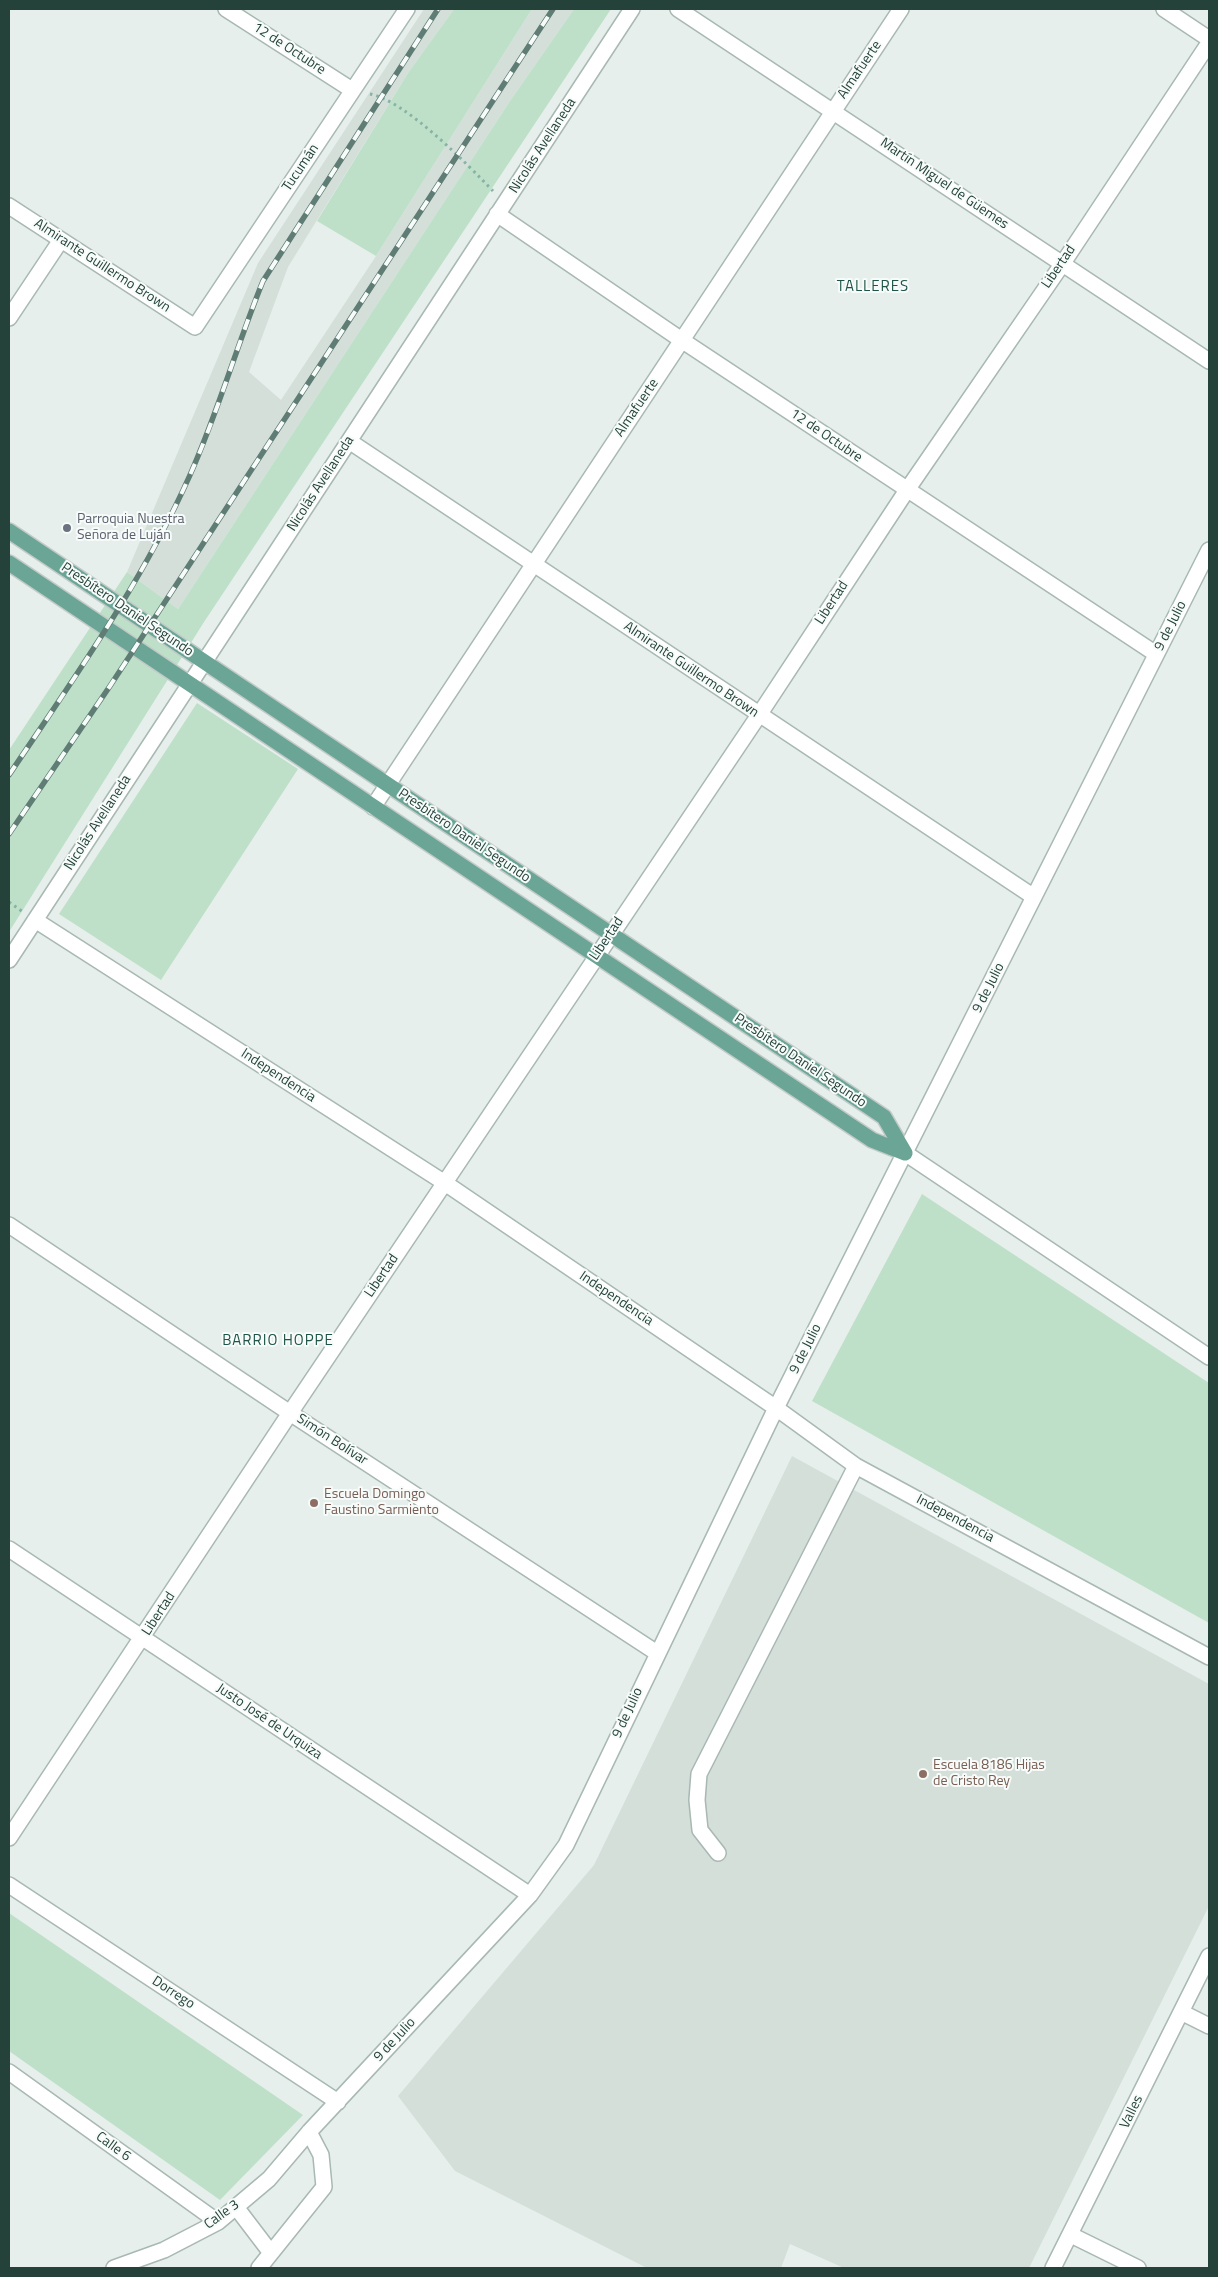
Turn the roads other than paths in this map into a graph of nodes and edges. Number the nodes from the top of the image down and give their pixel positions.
1 (226, 9) edge
2 (407, 9) edge
3 (632, 9) edge
4 (678, 9) edge
5 (901, 9) edge
6 (1164, 9) edge
7 (1209, 39) edge
8 (1209, 43) edge
9 (352, 90) junction
10 (833, 110) junction
11 (9, 206) edge
12 (501, 209) junction
13 (61, 240) junction
14 (1063, 262) junction
15 (9, 318) edge
16 (195, 327) joint
17 (683, 341) junction
18 (1209, 361) edge
19 (349, 441) junction
20 (907, 490) junction
21 (9, 531) edge
22 (1209, 550) edge
23 (9, 563) edge
24 (532, 564) junction
25 (1156, 654) junction
26 (204, 662) junction
27 (190, 684) junction
28 (759, 714) junction
29 (387, 784) junction
30 (373, 807) junction
31 (1034, 898) junction
32 (35, 920) junction
33 (611, 934) junction
34 (596, 956) junction
35 (9, 960) edge
36 (906, 1153) junction
37 (445, 1183) junction
38 (9, 1225) edge
39 (1209, 1357) edge
40 (776, 1408) junction
41 (290, 1413) junction
42 (856, 1466) junction
43 (9, 1549) edge
44 (143, 1638) junction
45 (657, 1653) junction
46 (1209, 1657) edge
47 (9, 1838) edge
48 (718, 1853) dead end
49 (9, 1885) edge
50 (530, 1895) junction
51 (1209, 1956) edge
52 (1182, 2012) junction
53 (1209, 2026) edge
54 (9, 2072) edge
55 (338, 2102) junction
56 (309, 2132) junction
57 (236, 2206) junction
58 (218, 2222) junction
59 (1071, 2235) junction
60 (271, 2253) junction
61 (114, 2268) edge
62 (259, 2268) edge
63 (1053, 2268) edge
64 (1138, 2268) edge

1 - 9 street, 12 de Octubre
2 - 9 street, Tucumán
3 - 12 street, Nicolás Avellaneda
4 - 10 street, Martín Miguel de Güemes
5 - 10 street, Almafuerte
6 - 7 street
8 - 14 street, Libertad
9 - 16 street, Tucumán
10 - 14 street, Martín Miguel de Güemes
10 - 17 street, Almafuerte
11 - 13 street, Almirante Guillermo Brown
12 - 17 street, 12 de Octubre
12 - 19 street, Nicolás Avellaneda
13 - 15 street
13 - 16 street, Almirante Guillermo Brown
14 - 18 street, Martín Miguel de Güemes
14 - 20 street, Libertad
17 - 20 street, 12 de Octubre
17 - 24 street, Almafuerte
19 - 24 street, Almirante Guillermo Brown
19 - 26 street, Nicolás Avellaneda
20 - 25 street, 12 de Octubre
20 - 28 street, Libertad
21 - 26 main road, Presbítero Daniel Segundo
22 - 25 street, 9 de Julio
23 - 27 main road, Presbítero Daniel Segundo
24 - 28 street, Almirante Guillermo Brown
24 - 29 street, Almafuerte
25 - 31 street, 9 de Julio
26 - 27 street, Nicolás Avellaneda
26 - 29 main road, Presbítero Daniel Segundo
27 - 30 main road, Presbítero Daniel Segundo
27 - 32 street, Nicolás Avellaneda
28 - 31 street, Almirante Guillermo Brown
28 - 33 street, Libertad
29 - 30 street, Almafuerte
29 - 33 main road, Presbítero Daniel Segundo
30 - 34 main road, Presbítero Daniel Segundo
31 - 36 street, 9 de Julio
32 - 35 street, Nicolás Avellaneda
32 - 37 street, Independencia
33 - 34 street, Libertad
33 - 36 main road, Presbítero Daniel Segundo
34 - 36 main road, Presbítero Daniel Segundo
34 - 37 street, Libertad
36 - 39 street, Presbítero Daniel Segundo
36 - 40 street, 9 de Julio
37 - 40 street, Independencia
37 - 41 street, Libertad
38 - 41 street, Simón Bolívar
40 - 42 street, Independencia
40 - 45 street, 9 de Julio
41 - 44 street, Libertad
41 - 45 street, Simón Bolívar
42 - 46 street, Independencia
42 - 48 street
43 - 44 street, Justo José de Urquiza
44 - 47 street, Libertad
44 - 50 street, Justo José de Urquiza
45 - 50 street, 9 de Julio
49 - 55 street, Dorrego
50 - 55 street, 9 de Julio
51 - 52 street, Valles
52 - 53 street
52 - 59 street, Valles
54 - 58 street, Calle 6
55 - 56 street, 9 de Julio
56 - 57 street, Calle 3
56 - 60 street
57 - 58 street, Calle 3
57 - 60 street
58 - 61 street, Calle 3
59 - 63 street, Valles
59 - 64 street
60 - 62 street

